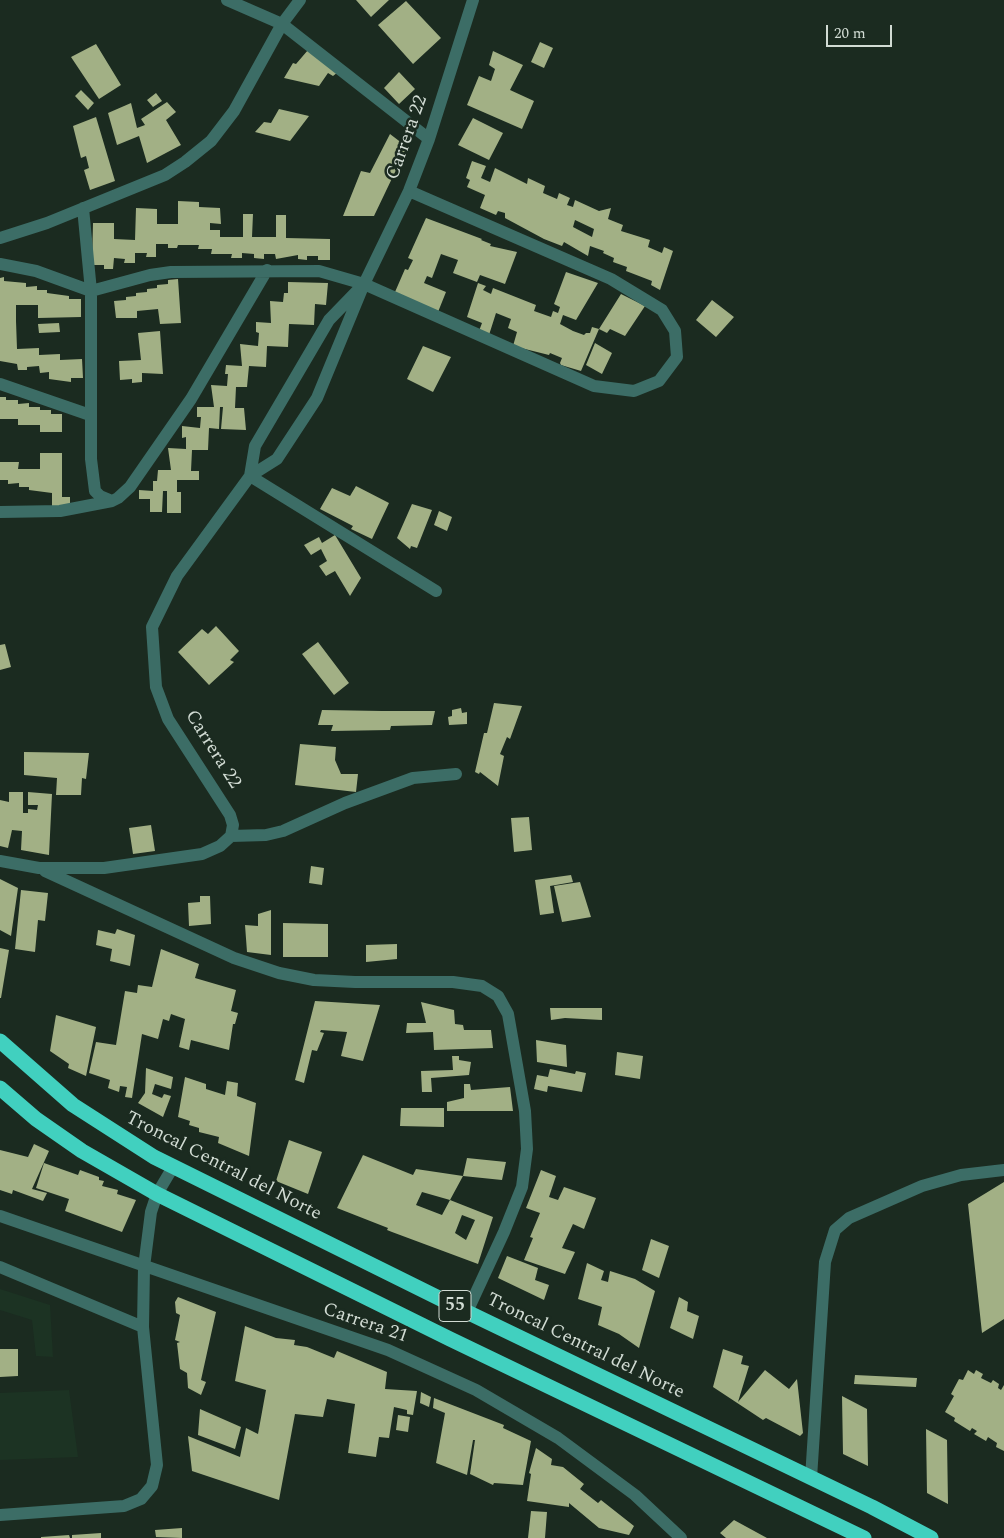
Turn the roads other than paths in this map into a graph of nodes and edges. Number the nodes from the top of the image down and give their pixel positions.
1 (227, 0) edge
2 (300, 0) edge
3 (472, 0) edge
4 (282, 24) junction
5 (430, 139) junction
6 (409, 191) junction
7 (83, 208) junction
8 (0, 238) edge
9 (0, 264) edge
10 (267, 270) junction
11 (364, 284) junction
12 (91, 291) junction
13 (0, 384) edge
14 (90, 415) junction
15 (250, 476) junction
16 (112, 501) junction
17 (0, 512) edge
18 (436, 591) dead end
19 (456, 774) dead end
20 (231, 836) junction
21 (0, 861) edge
22 (39, 868) junction
23 (0, 1041) edge
24 (0, 1088) edge
25 (173, 1167) junction
26 (1004, 1170) edge
27 (157, 1194) junction
28 (0, 1216) edge
29 (0, 1267) edge
30 (144, 1267) junction
31 (467, 1312) junction
32 (143, 1327) junction
33 (811, 1478) junction
34 (0, 1515) edge
35 (681, 1538) edge
36 (864, 1538) edge
37 (931, 1538) edge

1 - 4 street
2 - 4 street
3 - 5 street, Carrera 22
4 - 5 street
4 - 7 street
5 - 6 street, Carrera 22
6 - 11 street, Carrera 22
6 - 11 street
7 - 8 street
7 - 12 street
9 - 12 street
10 - 11 street
10 - 12 street
10 - 16 street
11 - 15 street, Carrera 22
11 - 15 street, Carrera 22
12 - 14 street
13 - 14 street
14 - 16 street
15 - 18 street
15 - 20 street, Carrera 22
16 - 17 street
19 - 20 street
20 - 22 street
21 - 22 street
22 - 31 street
23 - 25 highway, Troncal Central del Norte / 55
24 - 27 highway, 55
25 - 27 street
25 - 31 highway, Troncal Central del Norte / 55
26 - 33 street
27 - 30 street
27 - 36 highway, 55
28 - 30 street, Carrera 21
29 - 32 street
30 - 32 street
30 - 35 street, Carrera 21
31 - 33 highway, Troncal Central del Norte / 55
32 - 34 street
33 - 37 highway, Troncal Central del Norte / 55

